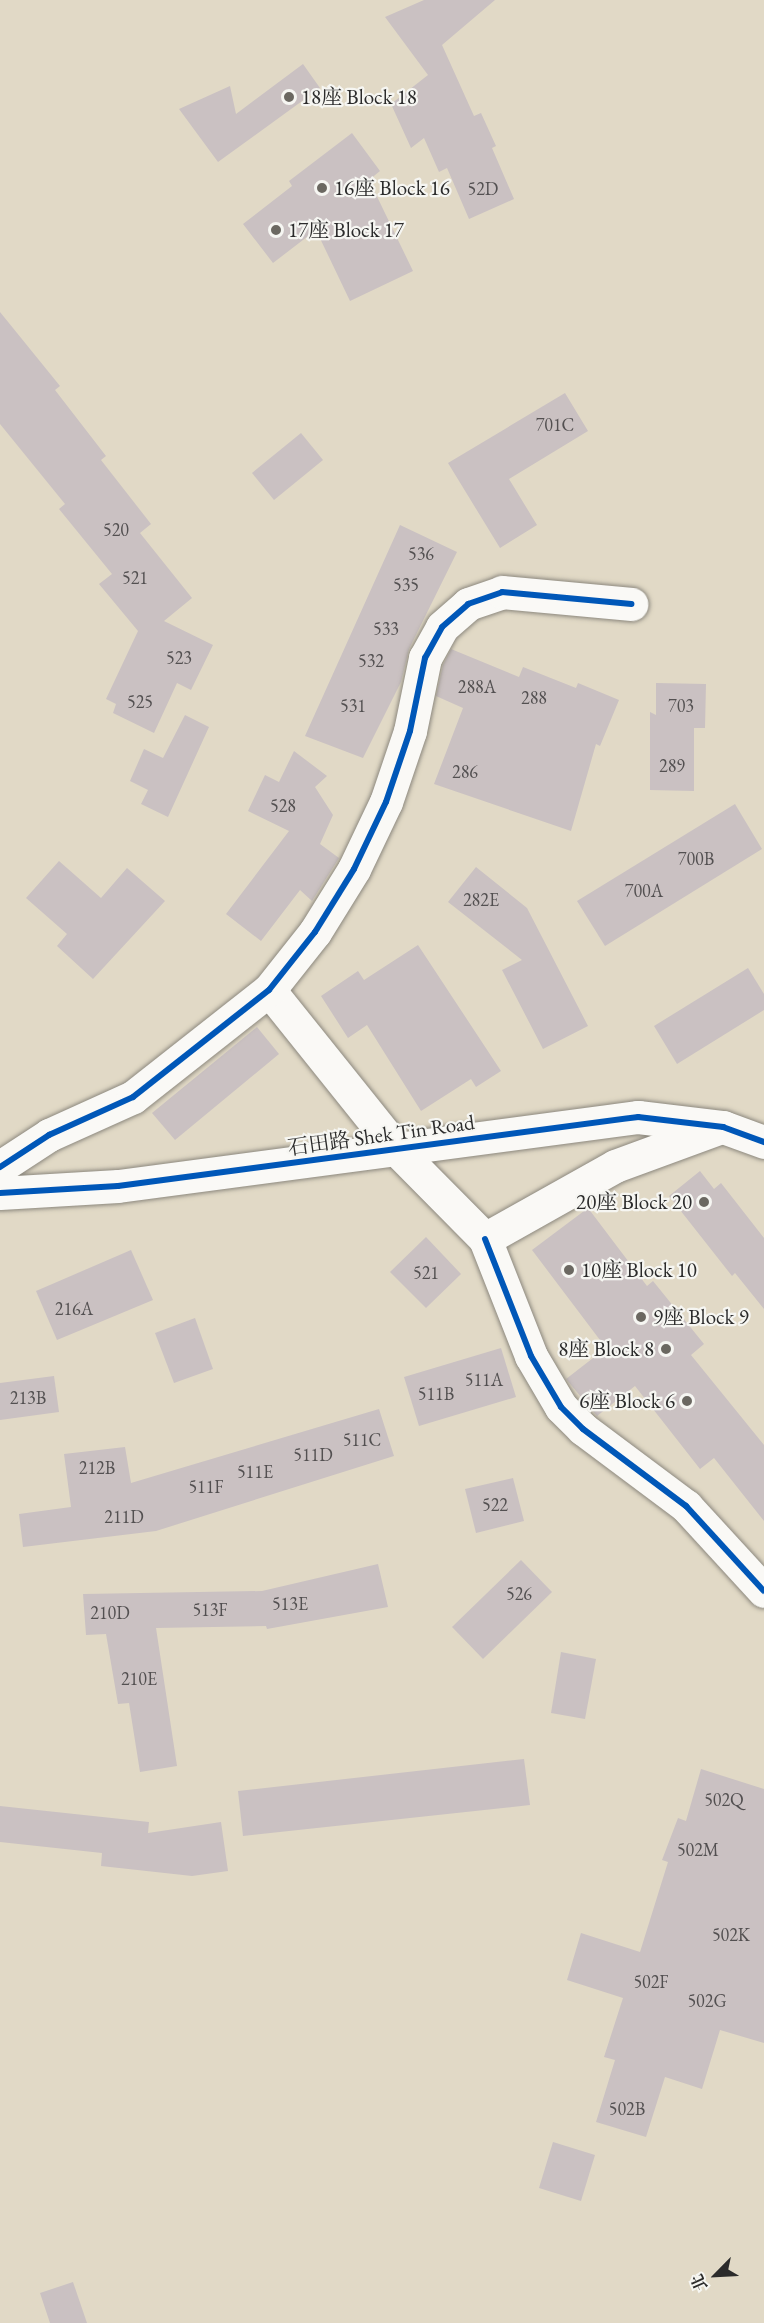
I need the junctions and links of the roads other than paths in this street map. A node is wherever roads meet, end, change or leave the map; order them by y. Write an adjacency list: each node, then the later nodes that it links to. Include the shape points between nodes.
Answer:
1 (631, 604): 2 (street, via 502,592 468,604 442,627 425,658 410,731 386,802 354,869 315,932)
2 (269, 990): 5 (street); 6 (street, via 133,1096 49,1134)
3 (723, 1127): 4 (street, 石田路 Shek Tin Road); 5 (street, 石田路 Shek Tin Road, via 638,1118); 8 (street, via 615,1166)
4 (764, 1142)
5 (398, 1151): 7 (street, 石田路 Shek Tin Road, via 118,1186); 8 (street)
6 (0, 1167)
7 (0, 1193)
8 (486, 1239): 9 (street, via 531,1356 561,1407 583,1429 686,1506)
9 (764, 1591)

